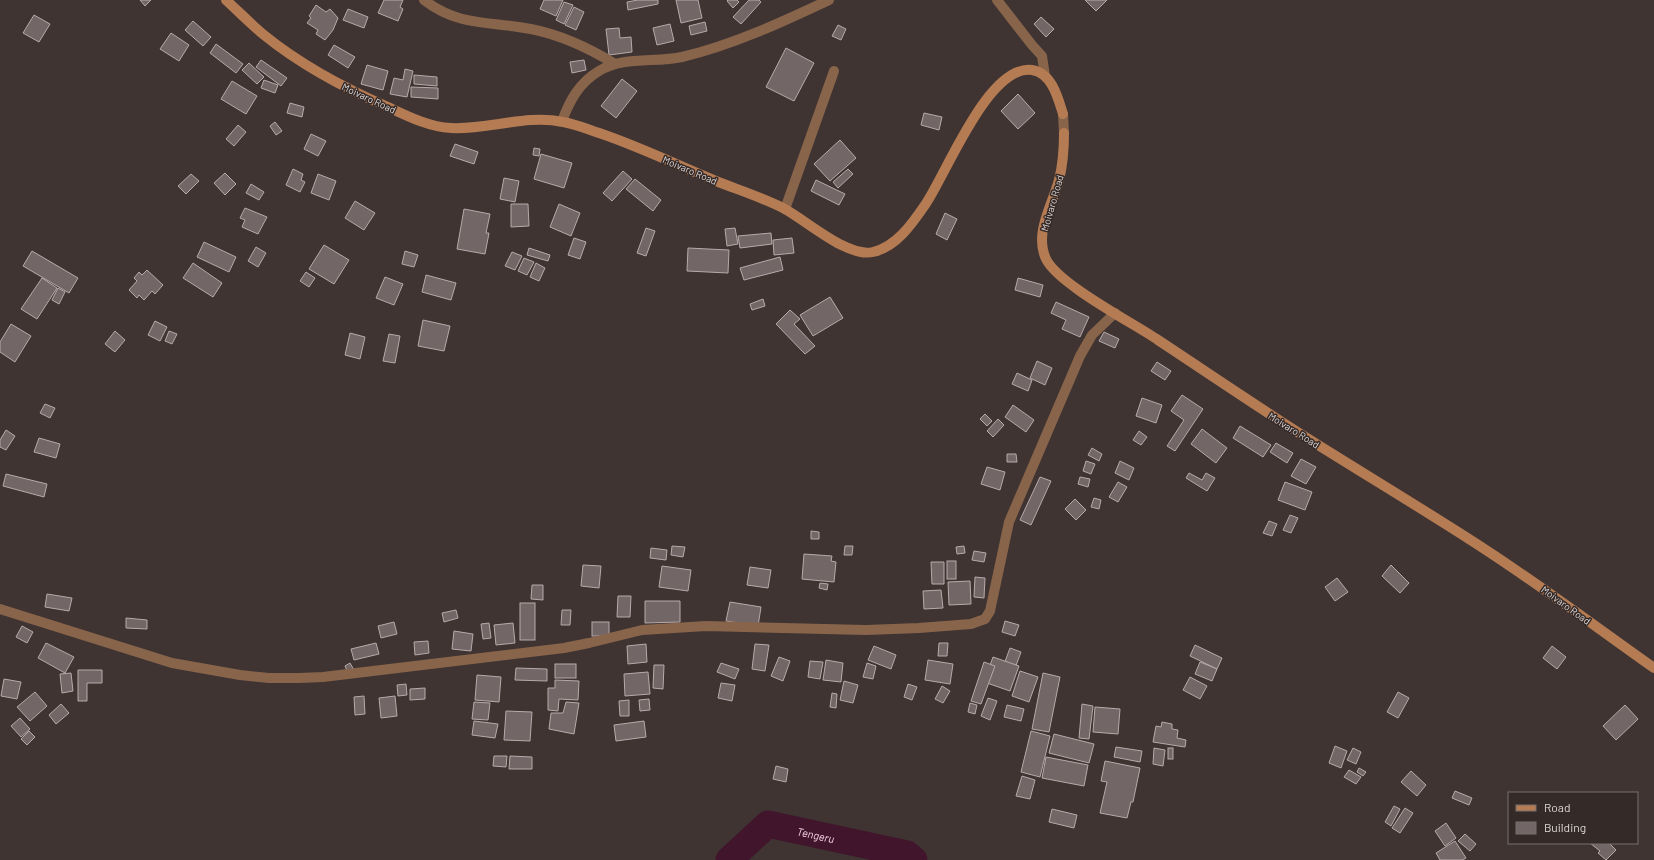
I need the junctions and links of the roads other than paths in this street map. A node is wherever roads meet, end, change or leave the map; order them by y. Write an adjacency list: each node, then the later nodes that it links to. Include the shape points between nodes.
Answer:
1 (226, 0): 8 (street, Moivaro Road, via 264,35 296,59 359,95 414,119 451,128 538,120)
2 (424, 0): 5 (street, via 442,12 462,20 516,26 550,34 590,49)
3 (829, 0): 5 (street, via 798,15 710,49 680,57)
4 (997, 0): 7 (street, via 1042,56)
5 (615, 64): 8 (street, via 584,82 576,91)
6 (834, 71): 9 (street)
7 (1045, 76): 9 (street, Moivaro Road, via 1037,71 1025,70 1014,73 988,97 971,122 927,202 908,228 885,248 871,253 859,253 844,247); 10 (street, Moivaro Road, via 1058,94 1064,133 1062,164 1044,224 1042,248 1052,268)
8 (562, 121): 9 (street, Moivaro Road, via 614,138)
9 (785, 209)
10 (1116, 313): 11 (street, via 1092,335 1080,356 1011,516 990,611 985,619 971,624 891,630 706,626 642,630 564,648 323,677 269,678 172,663); 12 (street, Moivaro Road, via 1298,433 1469,539)
11 (0, 610)
12 (1654, 668)

